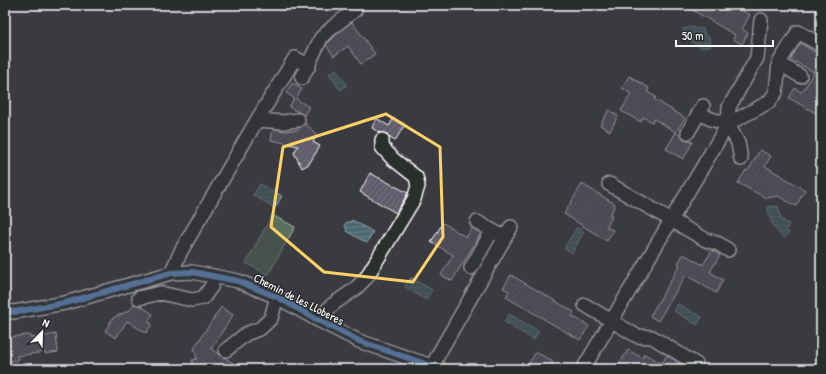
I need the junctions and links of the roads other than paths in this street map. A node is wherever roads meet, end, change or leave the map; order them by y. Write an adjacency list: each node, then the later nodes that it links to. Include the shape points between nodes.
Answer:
1 (355, 10): 5 (street, via 321,38)
2 (761, 20): 10 (street, via 757,58 729,107)
3 (819, 44): 4 (street, via 798,32)
4 (779, 62): 6 (street); 10 (street, via 776,92 769,102)
5 (309, 66): 7 (street); 8 (street, via 295,58)
6 (800, 76)
7 (302, 78)
8 (257, 120): 9 (street); 20 (street, via 181,251)
9 (298, 120)
10 (728, 124): 11 (street, via 711,119 701,109); 13 (street, via 738,143); 15 (street)
11 (688, 132)
12 (382, 140): 26 (street, via 382,147 393,159 416,177 418,186 414,199 366,278 332,305)
13 (741, 159)
14 (609, 184): 15 (street)
15 (671, 220): 18 (street); 27 (street)
16 (477, 222): 17 (street)
17 (492, 231): 19 (street); 29 (street, via 508,233)
18 (728, 250)
19 (471, 268)
20 (171, 273): 21 (street, Chemin de les Lloberes, via 192,272); 25 (street, Chemin de les Lloberes, via 66,303 14,312)
21 (214, 276): 22 (street, Chemin de les Lloberes, via 238,281); 23 (street, via 211,287 203,298 192,300 160,293)
22 (278, 297): 26 (street, Chemin de les Lloberes); 28 (street, via 271,318 261,328 246,334)
23 (139, 298)
24 (585, 305): 27 (street)
25 (5, 311)
26 (318, 320): 29 (street, Chemin de les Lloberes, via 359,341)
27 (612, 320): 30 (street); 31 (street, via 638,336 652,337 696,364)
28 (226, 350)
29 (435, 368)
30 (583, 369)
31 (696, 369)

